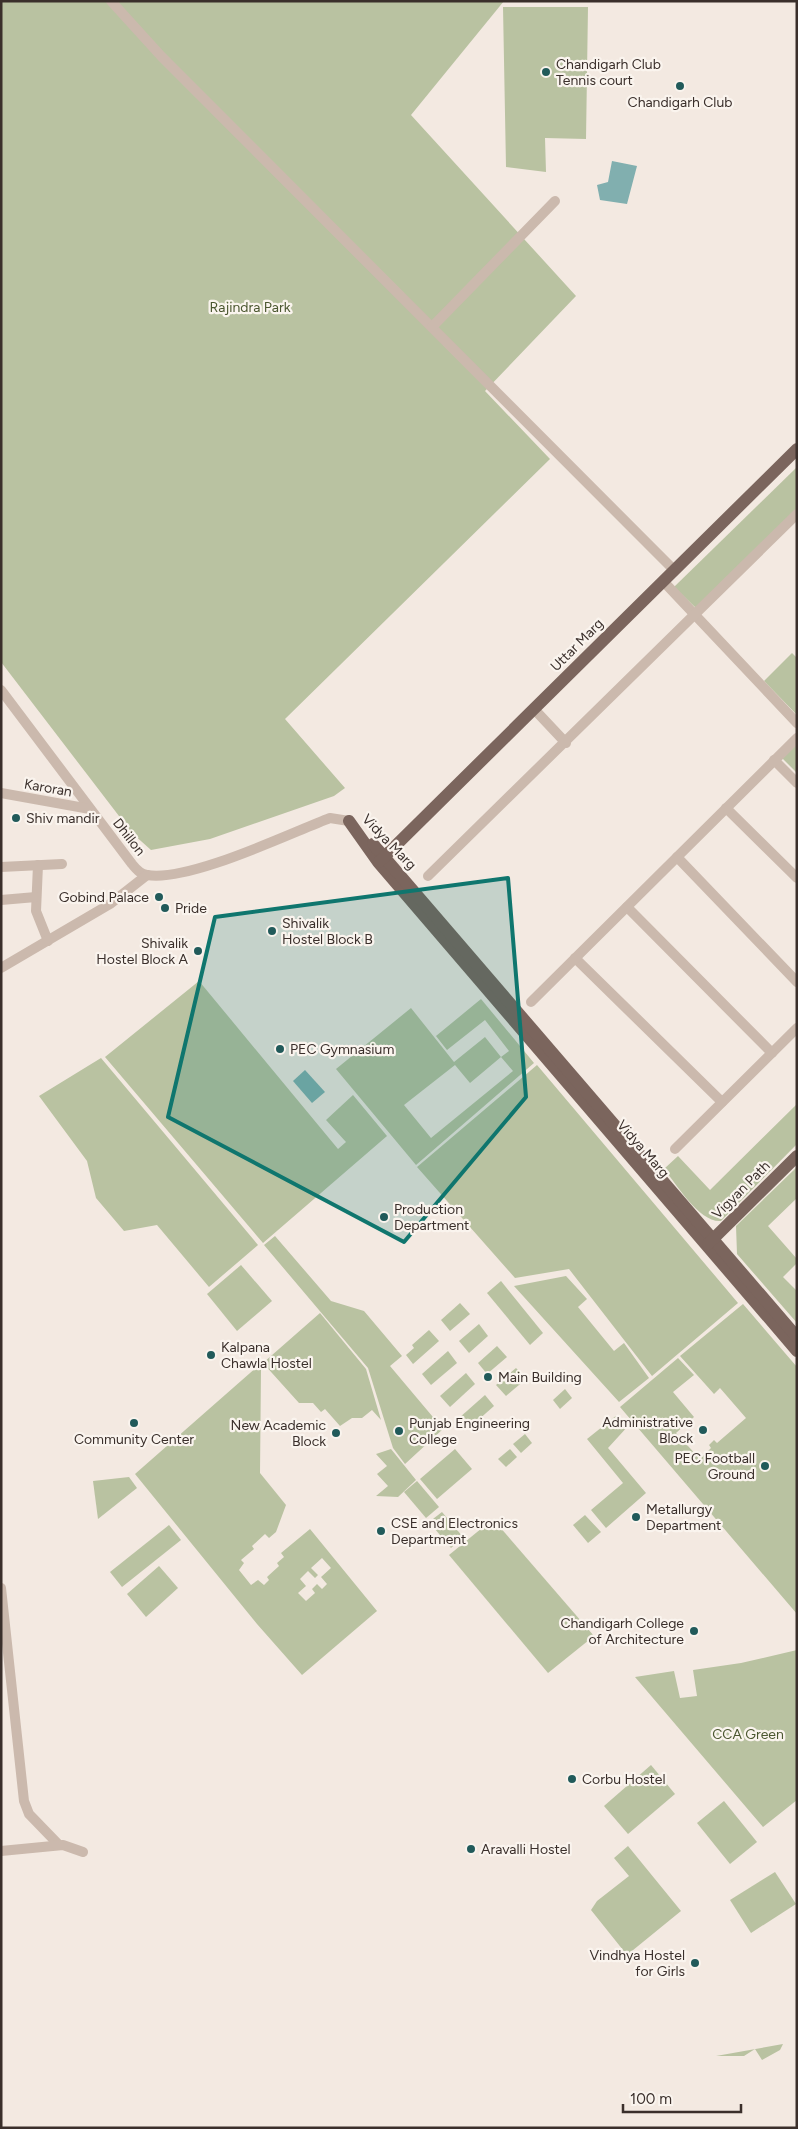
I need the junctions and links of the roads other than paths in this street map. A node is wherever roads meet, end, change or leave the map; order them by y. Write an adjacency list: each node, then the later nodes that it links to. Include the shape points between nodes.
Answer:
1 (111, 1): 3 (street, via 160,56)
2 (555, 201): 3 (street)
3 (432, 327): 6 (street)
4 (797, 449): 6 (main road, Uttar Marg)
5 (797, 514): 8 (street)
6 (674, 570): 7 (main road, Uttar Marg)
7 (662, 582): 8 (street); 10 (main road, Uttar Marg)
8 (695, 615): 11 (street); 13 (street)
9 (1, 690): 18 (street, Dhillon)
10 (534, 709): 13 (street); 21 (main road, Uttar Marg)
11 (797, 723)
12 (797, 738): 14 (street)
13 (566, 743): 26 (street)
14 (774, 760): 15 (street); 17 (street)
15 (797, 783)
16 (1, 793): 18 (street, Karoran)
17 (726, 808): 20 (street); 27 (street)
18 (90, 809): 25 (street, Dhillon, via 132,864)
19 (349, 821): 21 (main road, Vidya Marg); 25 (street, Dhillon, via 330,818 220,861 181,873)
20 (677, 857): 30 (street); 34 (street)
21 (382, 859): 41 (main road, Vidya Marg)
22 (62, 864): 23 (street)
23 (38, 865): 24 (street); 28 (street)
24 (1, 867)
25 (147, 875): 31 (street, via 110,904)
26 (428, 876)
27 (797, 878)
28 (36, 896): 29 (street); 31 (street, via 39,920)
29 (1, 900)
30 (627, 907): 32 (street); 37 (street)
31 (48, 941): 33 (street)
32 (575, 958): 35 (street); 38 (street)
33 (1, 968)
34 (797, 982)
35 (531, 1002)
36 (797, 1028): 37 (street)
37 (772, 1053): 38 (street)
38 (722, 1102): 39 (street)
39 (675, 1149)
40 (797, 1156): 41 (main road, Vigyan Path)
41 (710, 1243): 42 (main road, Vidya Marg); 43 (main road, Vidya Marg)
42 (797, 1337)
43 (797, 1351)
44 (1, 1588): 45 (street)
45 (6, 1668): 46 (street, via 26,1807)
46 (58, 1845): 47 (street); 48 (street)
47 (1, 1851)
48 (83, 1852)

